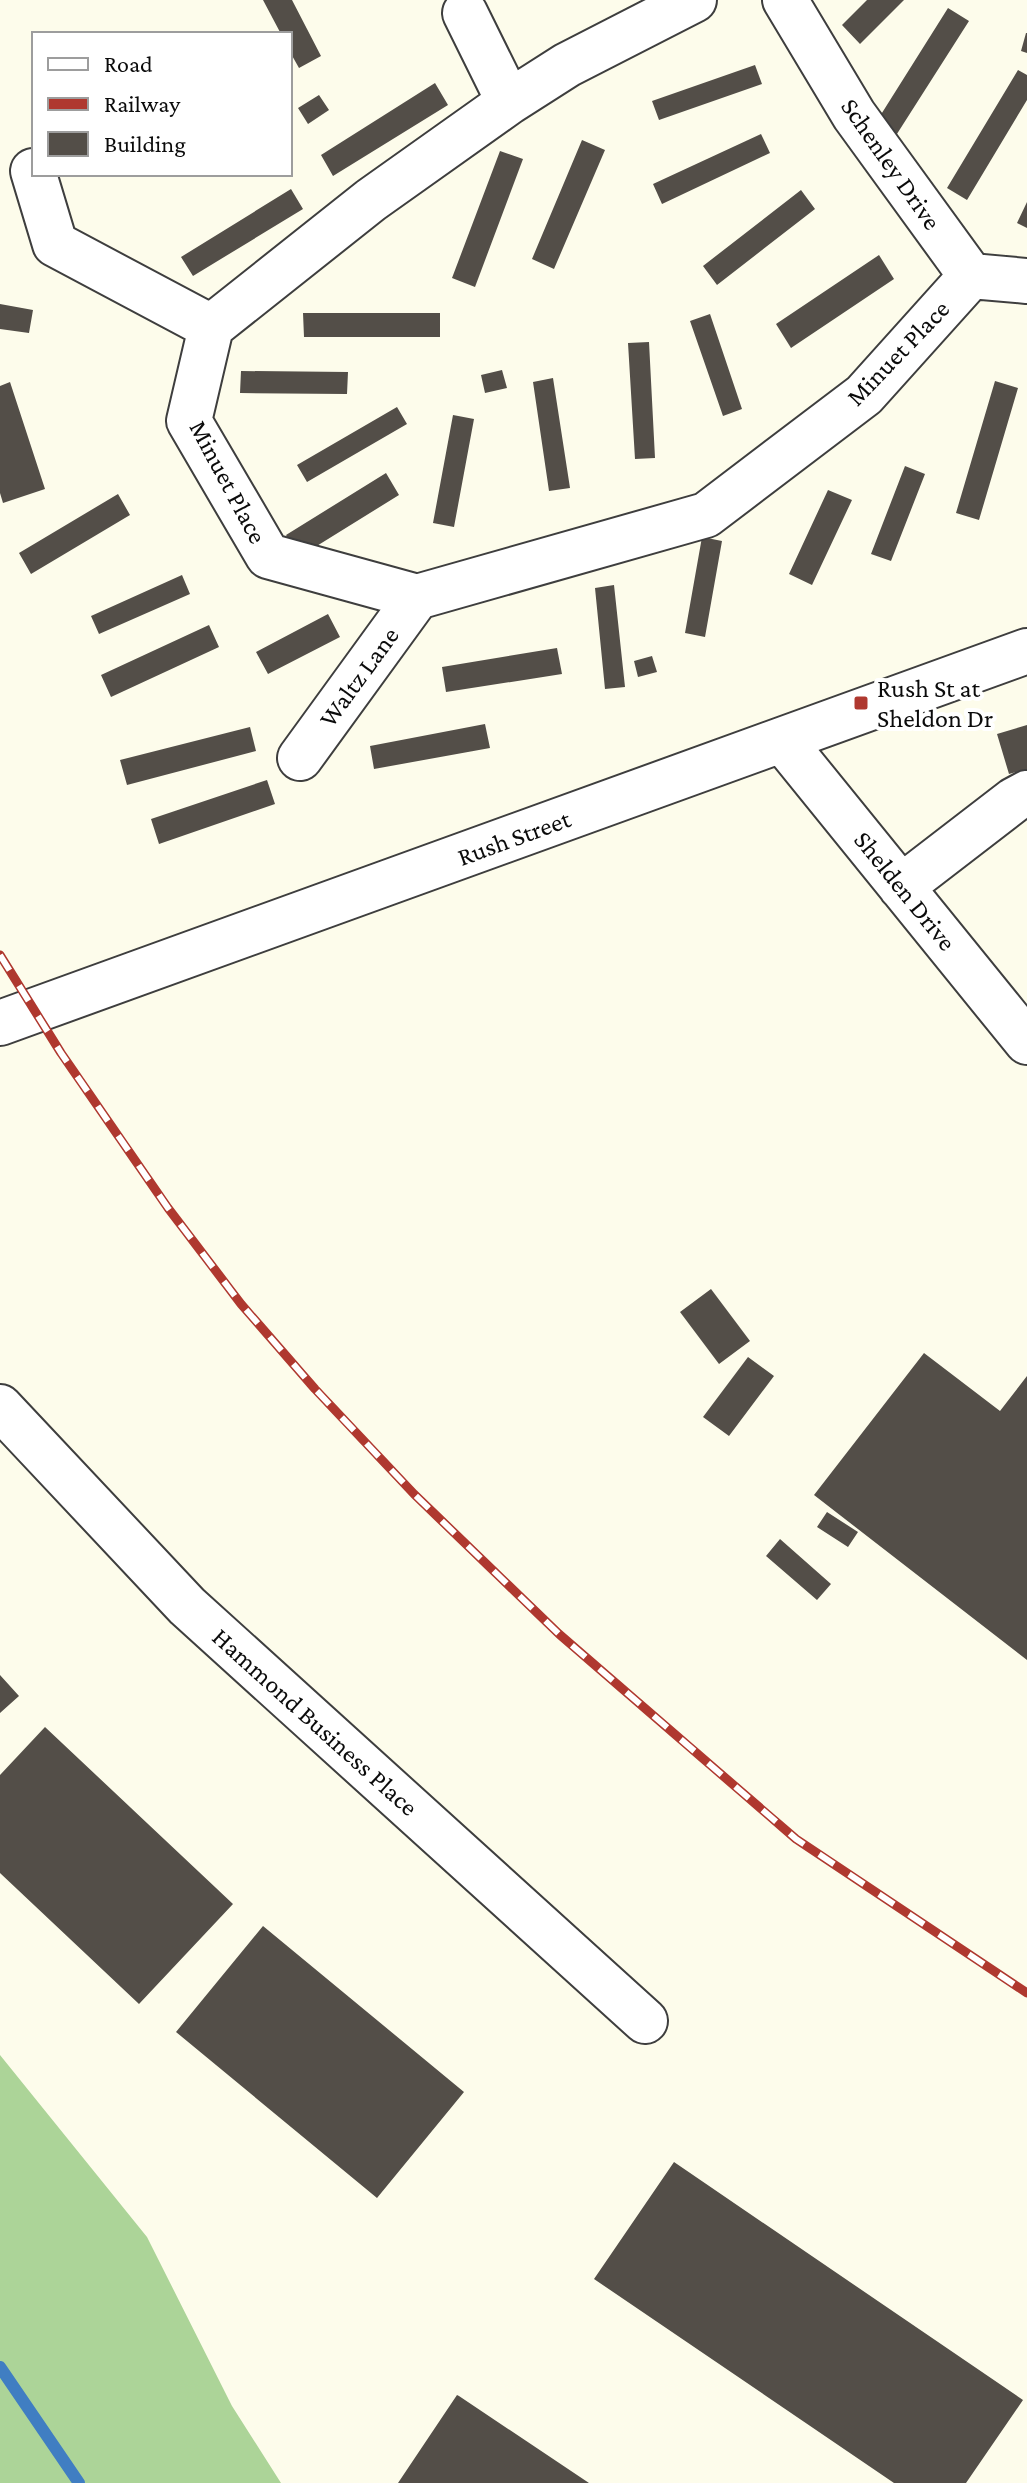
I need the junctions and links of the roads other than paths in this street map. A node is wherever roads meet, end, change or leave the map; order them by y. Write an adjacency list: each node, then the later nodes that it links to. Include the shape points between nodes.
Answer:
1 (694, 0): 4 (street, via 567,65)
2 (785, 0): 6 (street, Schenley Drive, via 854,115)
3 (465, 13): 4 (street)
4 (509, 102): 8 (street, via 371,200)
5 (35, 176): 8 (street, via 55,244)
6 (971, 276): 7 (street); 9 (street, Minuet Place, via 864,395 706,515)
7 (1027, 281)
8 (211, 327): 9 (street, Minuet Place, via 189,421 268,556)
9 (417, 597): 12 (street, Waltz Lane)
10 (1027, 651): 11 (street, Rush Street)
11 (783, 741): 14 (street, Shelden Drive); 15 (street, Rush Street)
12 (300, 758)
13 (1027, 793): 14 (street)
14 (901, 887): 16 (street, Shelden Drive)
15 (0, 1023)
16 (1027, 1042)
17 (0, 1407): 18 (street, Hammond Business Place, via 187,1606)
18 (645, 2021)

